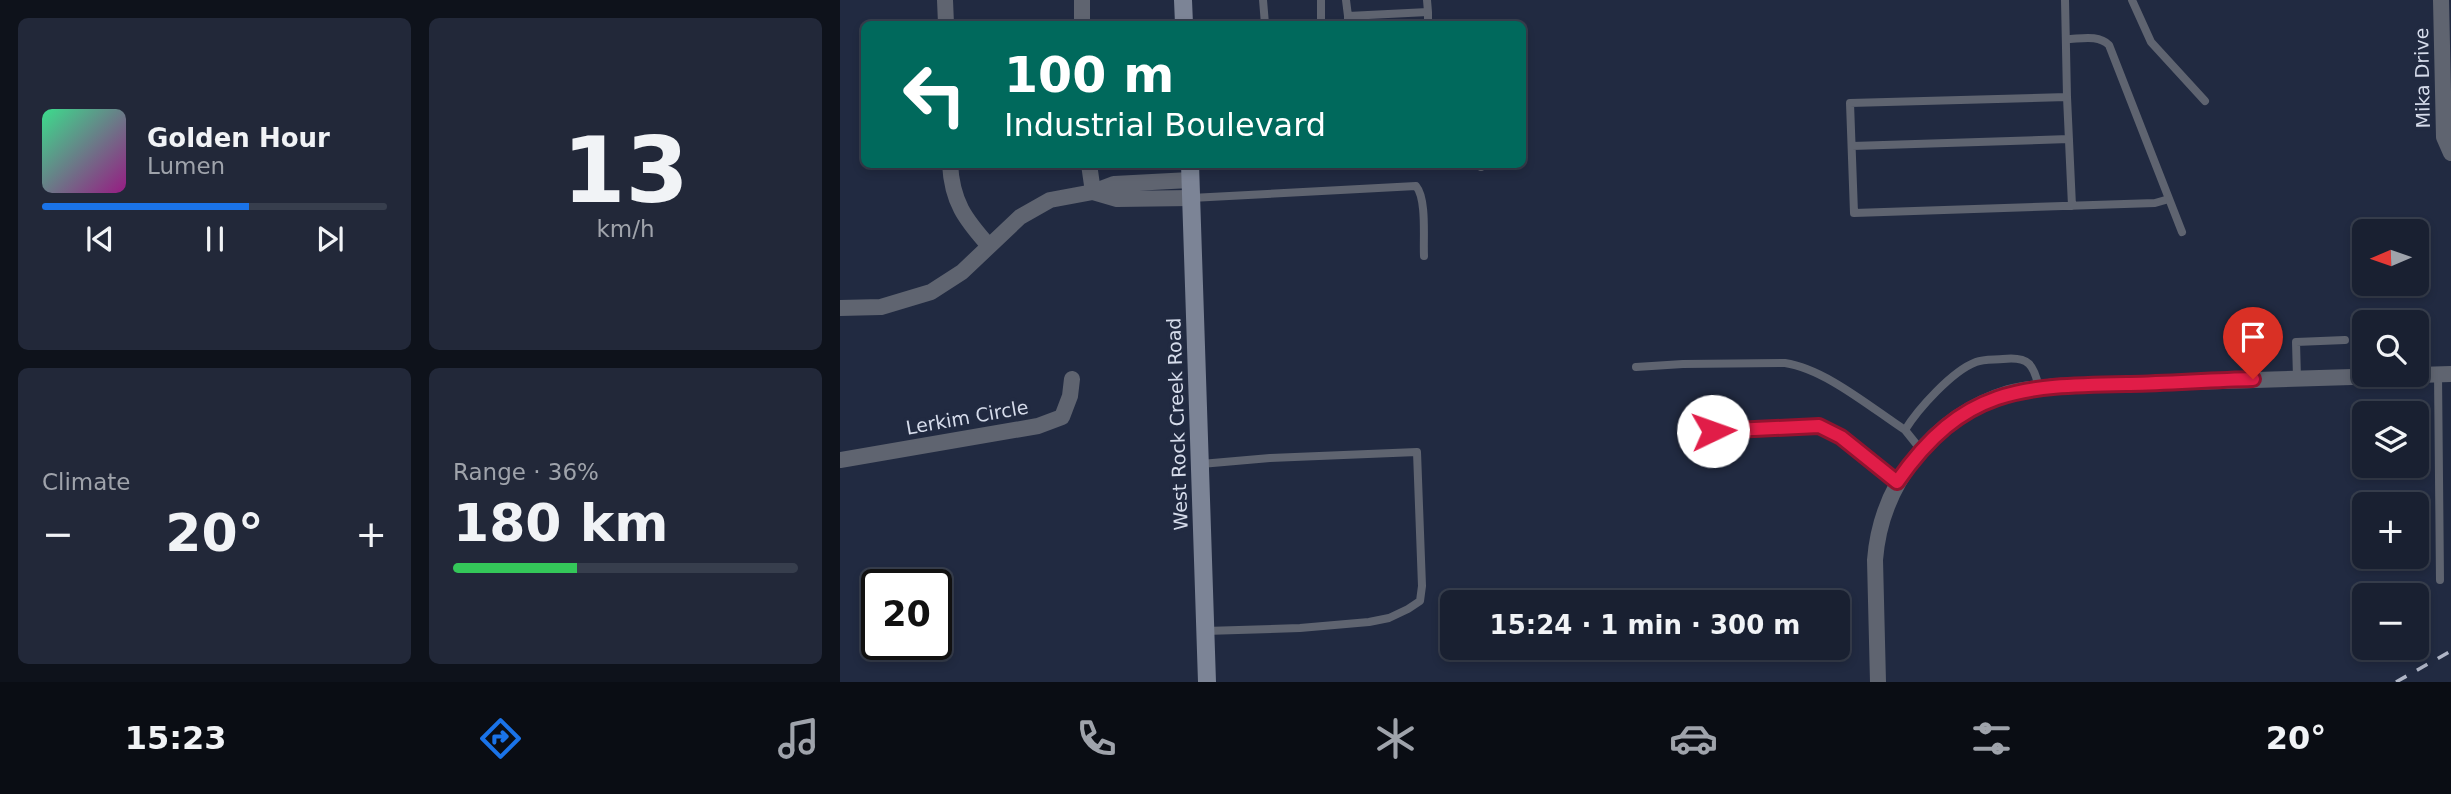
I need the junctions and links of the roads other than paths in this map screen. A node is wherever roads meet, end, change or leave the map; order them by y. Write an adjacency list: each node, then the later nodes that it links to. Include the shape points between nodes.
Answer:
1 (945, 0): 13 (street)
2 (1082, 0): 14 (street)
3 (1184, 0): 15 (main road)
4 (1263, 0): 16 (lane)
5 (1321, 0): 17 (lane)
6 (1346, 0): 12 (lane)
7 (1427, 0): 11 (lane)
8 (2065, 0): 19 (lane)
9 (2133, 0): 21 (lane, via 2151,42)
10 (2441, 0): 24 (street, Mika Drive, via 2444,137)
11 (1427, 12): 12 (lane); 18 (lane)
12 (1348, 20)
13 (946, 21)
14 (1083, 21)
15 (1184, 21)
16 (1265, 21)
17 (1321, 21)
18 (1428, 21)
19 (2066, 39): 20 (lane); 29 (lane, via 2098,38 2109,44)
20 (2067, 97): 22 (lane); 23 (lane, via 1850,103)
21 (2205, 101)
22 (2069, 139): 23 (lane); 30 (lane)
23 (1852, 146): 30 (lane, via 1854,213)
24 (2451, 153)
25 (950, 168): 32 (street, via 963,216)
26 (1090, 168): 28 (street)
27 (1190, 181): 28 (street, via 1114,184); 33 (lane, via 1416,186 1422,201); 45 (main road, West Rock Creek Road)
28 (1093, 192): 32 (street, via 1039,206)
29 (2169, 199): 30 (lane, via 2155,204); 31 (lane)
30 (2072, 206)
31 (2182, 232)
32 (989, 246): 34 (street, via 962,272 931,292 881,307)
33 (1424, 256)
34 (840, 308)
35 (2345, 340): 38 (lane, via 2296,342)
36 (1636, 367): 41 (lane, via 1802,365)
37 (2445, 374): 38 (street); 47 (lane)
38 (2297, 378): 40 (street)
39 (1072, 379): 44 (street, Lerkim Circle, via 1062,417 1038,426)
40 (2039, 388): 41 (lane, via 2028,361 1975,362 1945,383); 43 (street, via 1975,407 1945,426)
41 (1905, 430): 43 (lane)
42 (1713, 431): 46 (lane, via 1819,426 1841,437)
43 (1921, 450): 46 (street)
44 (840, 460)
45 (1200, 464): 48 (main road, West Rock Creek Road); 48 (lane, via 1417,452 1421,548 1420,601 1389,618 1300,628)
46 (1897, 482): 50 (street, via 1877,542)
47 (2441, 580)
48 (1205, 631): 49 (main road, West Rock Creek Road)
49 (1207, 682)
50 (1878, 682)

